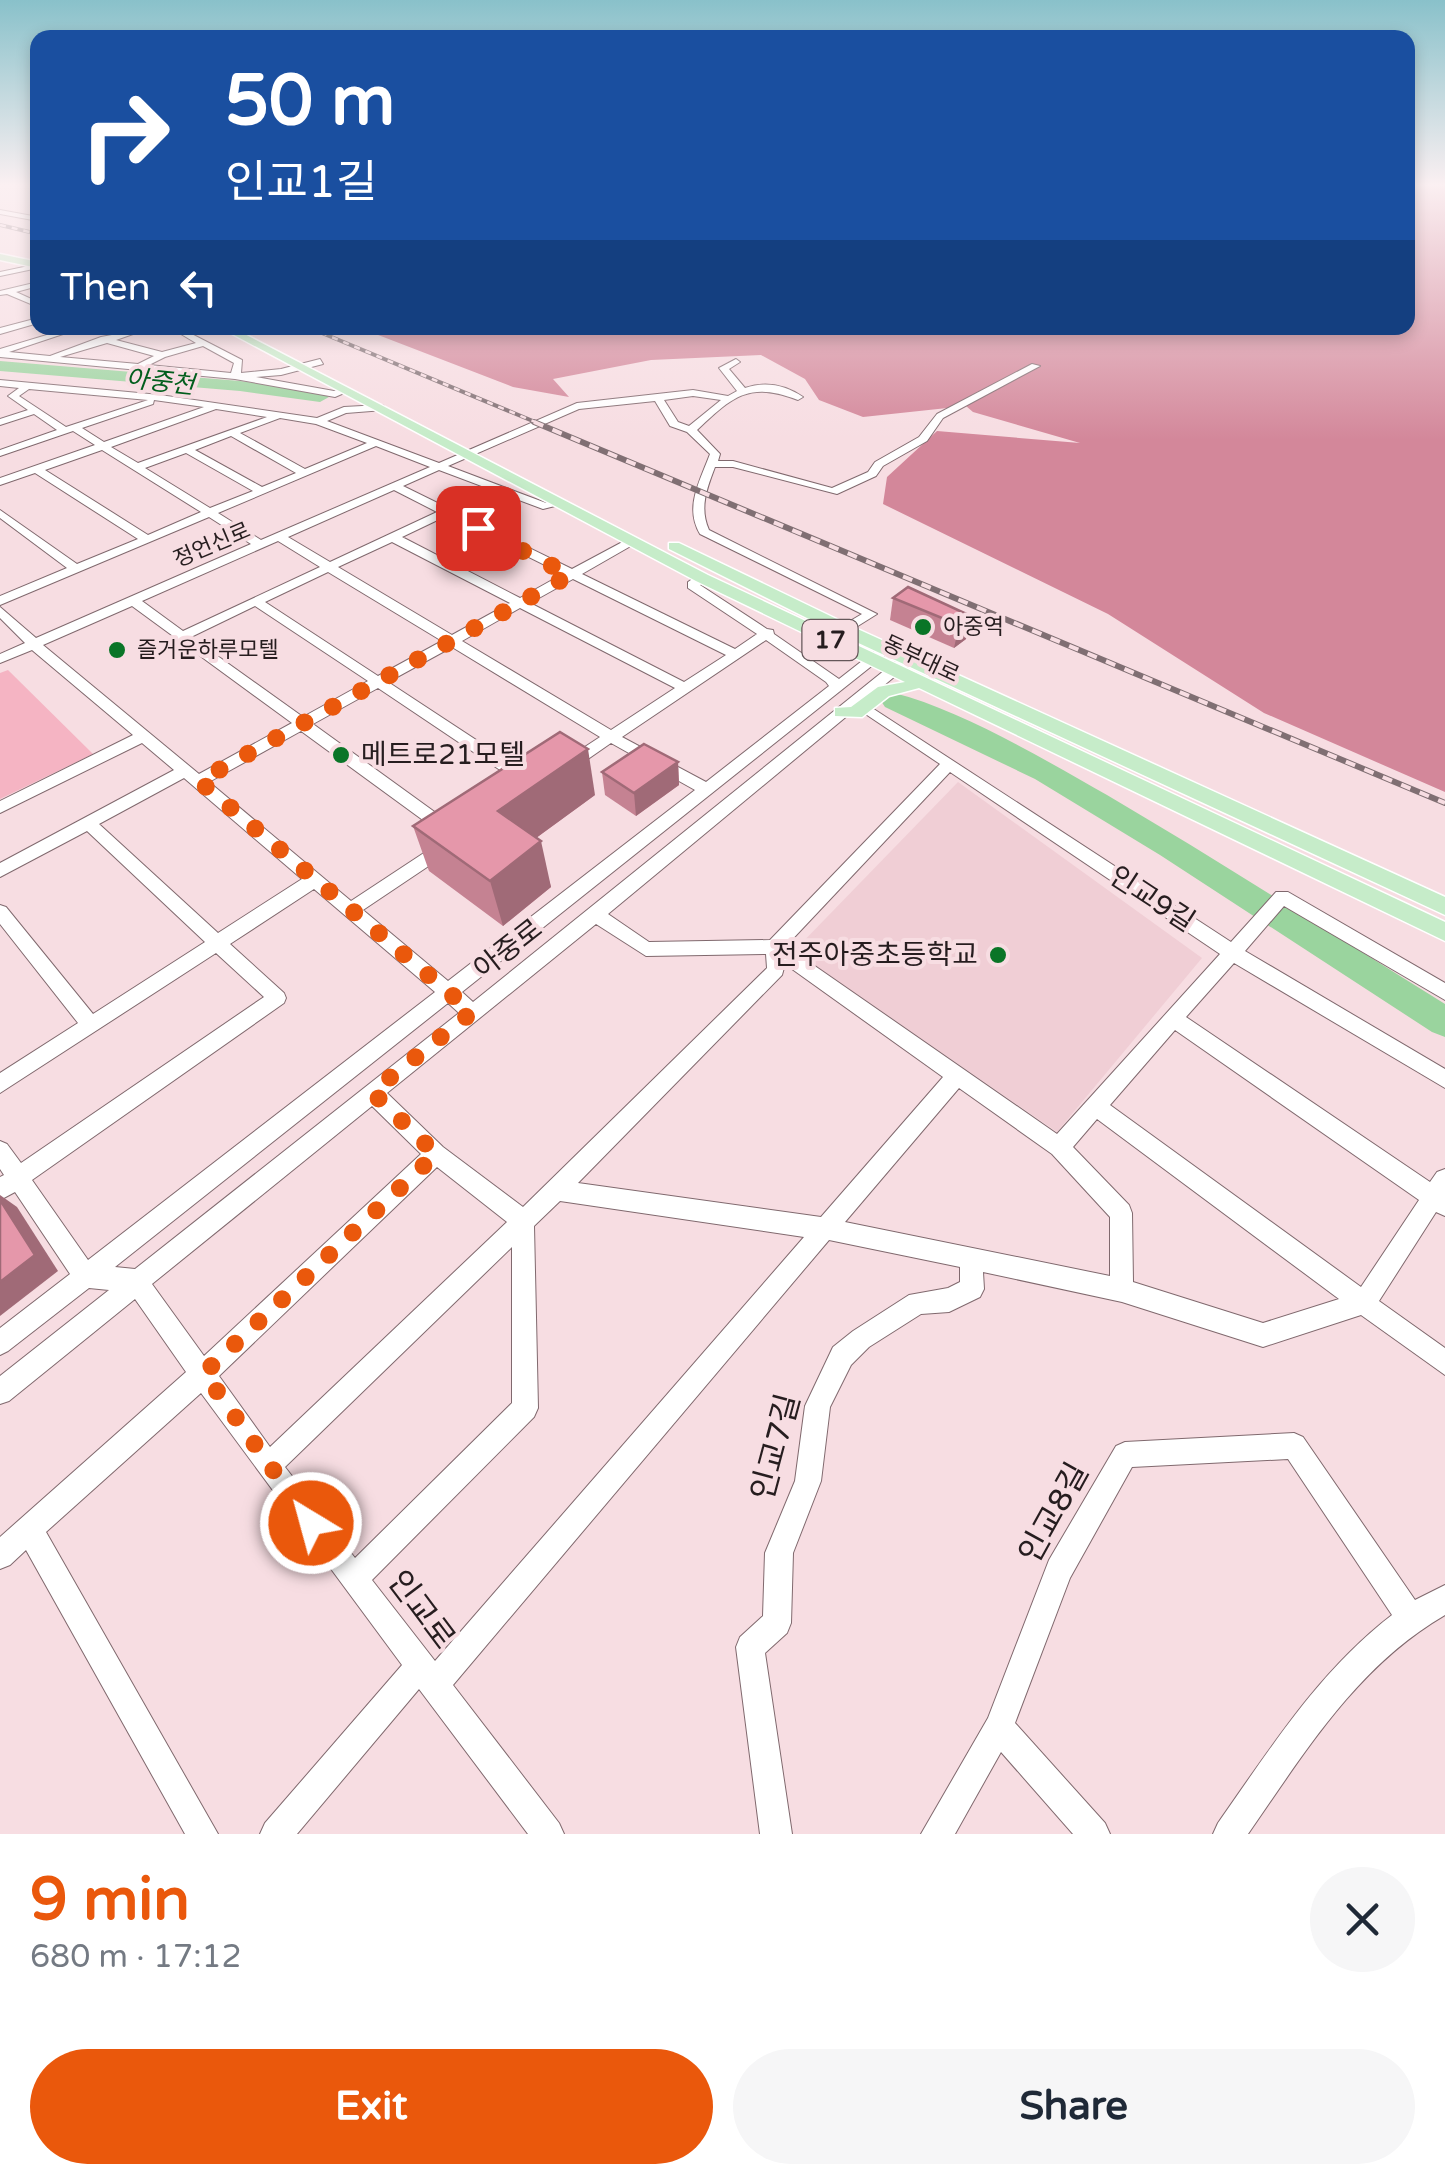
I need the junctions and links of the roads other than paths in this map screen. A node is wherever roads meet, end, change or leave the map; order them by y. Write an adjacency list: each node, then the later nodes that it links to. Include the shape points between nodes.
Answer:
1 (30, 286): 2 (street)
2 (4, 292): 3 (street)
3 (30, 302)
4 (0, 320): 6 (street)
5 (30, 322): 6 (street)
6 (13, 327): 7 (street)
7 (0, 330)
8 (55, 335): 15 (street)
9 (119, 335): 13 (street)
10 (189, 335): 14 (street)
11 (240, 335): 23 (main road, 동부대로 / 17)
12 (267, 335): 19 (main road, 동부대로 / 17)
13 (104, 339): 16 (street); 17 (street)
14 (204, 343): 16 (street); 18 (street)
15 (0, 353): 17 (street)
16 (162, 354): 21 (street)
17 (50, 358): 21 (street)
18 (239, 362): 24 (street); 25 (street)
19 (320, 362): 23 (street); 47 (main road, 동부대로 / 17)
20 (736, 362): 28 (street, via 724,368)
21 (141, 366): 25 (street)
22 (1035, 366): 49 (street, via 940,416 922,439 833,492)
23 (302, 367): 24 (street); 29 (main road, 동부대로 / 17)
24 (269, 374): 25 (street)
25 (235, 376): 29 (street)
26 (0, 383): 27 (street)
27 (27, 386): 32 (street); 37 (street, via 13,396)
28 (742, 391): 30 (street); 31 (street, via 774,385)
29 (344, 394): 35 (main road, 동부대로 / 17); 36 (street)
30 (724, 397): 33 (street, 정언신로); 42 (street)
31 (798, 397)
32 (160, 398): 34 (street); 41 (street)
33 (658, 398): 42 (street, via 674,424); 47 (street, 정언신로, via 577,406)
34 (218, 406): 38 (street); 45 (street)
35 (381, 408): 36 (street); 47 (main road, 동부대로 / 17)
36 (344, 410): 39 (street)
37 (35, 411): 40 (street); 41 (street)
38 (280, 415): 39 (street); 43 (street)
39 (318, 421): 44 (street)
40 (0, 422)
41 (70, 430): 45 (street); 48 (street)
42 (691, 430): 49 (street, via 715,454)
43 (232, 433): 46 (street); 53 (street)
44 (378, 442): 51 (street); 53 (street)
45 (104, 446): 50 (street); 52 (street)
46 (186, 449): 50 (street); 56 (street)
47 (476, 452): 51 (street, 정언신로); 57 (main road, 동부대로 / 17); 75 (main road, 동부대로 / 17)
48 (0, 453)
49 (712, 464): 75 (street, via 696,511 704,532 871,614)
50 (137, 466): 58 (street)
51 (439, 468): 55 (street, 정언신로); 57 (street, via 547,507)
52 (36, 469): 54 (street); 63 (street)
53 (305, 473): 56 (street)
54 (0, 482)
55 (396, 487): 59 (street); 62 (street, 정언신로)
56 (261, 491): 58 (street)
57 (556, 503): 64 (main road, 동부대로 / 17)
58 (210, 512): 63 (street); 65 (street)
59 (446, 512): 61 (street); 68 (street)
60 (0, 513): 67 (street)
61 (392, 537): 66 (street); 73 (street)
62 (281, 538): 65 (street, 정언신로); 66 (street)
63 (147, 539): 67 (street)
64 (632, 541): 68 (street); 69 (main road, 동부대로 / 17)
65 (262, 546): 71 (street, 정언신로)
66 (326, 568): 72 (street); 78 (street)
67 (76, 569): 70 (street)
68 (570, 575): 73 (street); 80 (street)
69 (702, 578): 76 (street, via 692,585); 81 (main road, 동부대로 / 17)
70 (0, 600)
71 (133, 600): 77 (street); 79 (street, 정언신로)
72 (256, 601): 77 (street); 85 (street)
73 (520, 603): 78 (street); 86 (street)
74 (0, 611): 79 (street)
75 (845, 630): 81 (main road, 동부대로 / 17)
76 (768, 633): 80 (street); 87 (street)
77 (182, 636): 90 (street)
78 (450, 642): 85 (street); 92 (street)
79 (36, 646): 82 (street, 정언신로); 91 (street)
80 (735, 654): 86 (street)
81 (879, 655): 83 (main road, 동부대로 / 17); 87 (street, 아중로)
82 (0, 658)
83 (900, 665): 84 (main road, 동부대로 / 17); 89 (street, 아중로); 102 (main road, 동부대로 / 17)
84 (916, 681): 88 (main road, via 884,691); 106 (main road, 동부대로 / 17)
85 (378, 682): 90 (street); 97 (street, via 536,787)
86 (685, 688): 92 (street)
87 (837, 688): 96 (street, 아중로)
88 (866, 708): 89 (main road); 93 (street, 인교9길)
89 (842, 712): 105 (street, 아중로)
90 (302, 724): 94 (street); 103 (street, via 458,838)
91 (145, 735): 94 (street); 98 (street)
92 (610, 737): 95 (street); 96 (street)
93 (948, 764): 108 (street); 109 (street, 인교9길)
94 (192, 776): 99 (street); 101 (street)
95 (551, 777)
96 (708, 790): 110 (street, 아중로)
97 (520, 797)
98 (0, 808)
99 (88, 823): 100 (street); 107 (street)
100 (0, 871)
101 (314, 880): 103 (street); 107 (street)
102 (1445, 906)
103 (349, 911): 110 (street)
104 (0, 912): 114 (street)
105 (596, 915): 108 (street, via 646,949); 112 (street, 아중로)
106 (1445, 932)
107 (216, 944): 114 (street); 123 (street, via 277,998)
108 (774, 947): 115 (street); 124 (street, via 776,970)
109 (1238, 947): 111 (street, via 1282,897); 113 (street); 116 (street, 인교9길)
110 (446, 991): 112 (street); 129 (street, 아중로)
111 (1445, 992)
112 (472, 1012): 118 (street, 아중로)
113 (1175, 1020): 119 (street); 125 (street)
114 (91, 1025): 117 (street)
115 (957, 1075): 120 (street); 127 (street)
116 (1445, 1079)
117 (0, 1084)
118 (372, 1092): 122 (street); 130 (street, 아중로)
119 (1097, 1107): 120 (street); 132 (street)
120 (1059, 1147): 131 (street, via 1122,1212)
121 (0, 1151): 123 (street)
122 (436, 1154): 126 (street); 135 (street)
123 (9, 1184): 129 (street)
124 (556, 1190): 126 (street); 127 (street)
125 (1441, 1194): 132 (street)
126 (524, 1222): 137 (street); 140 (street, via 525,1408)
127 (826, 1229): 128 (street); 143 (street)
128 (971, 1258): 131 (street); 148 (street, 인교7길, via 972,1289 918,1303 862,1338 842,1356 818,1406 808,1481 779,1553 776,1623 750,1647)
129 (85, 1276): 130 (street); 133 (street, 아중로)
130 (136, 1281): 135 (street, 인교로); 136 (street, 아중로)
131 (1122, 1290): 132 (street, via 1263,1335)
132 (1366, 1302): 134 (street)
133 (0, 1343)
134 (1445, 1363)
135 (204, 1373): 137 (street, 인교로); 138 (street)
136 (0, 1392)
137 (268, 1466): 140 (street, 인교로)
138 (29, 1530): 139 (street); 145 (street)
139 (0, 1555)
140 (354, 1579): 143 (street, 인교로)
141 (1445, 1599): 142 (street)
142 (1409, 1616): 144 (street, 인교8길, via 1294,1446 1125,1455 1059,1570); 151 (street, via 1342,1677)
143 (427, 1675): 146 (street); 147 (street, 인교로)
144 (999, 1727): 149 (street, 인교8길); 150 (street)
145 (202, 1834)
146 (276, 1834)
147 (548, 1834)
148 (776, 1834)
149 (937, 1834)
150 (1094, 1834)
151 (1229, 1834)

